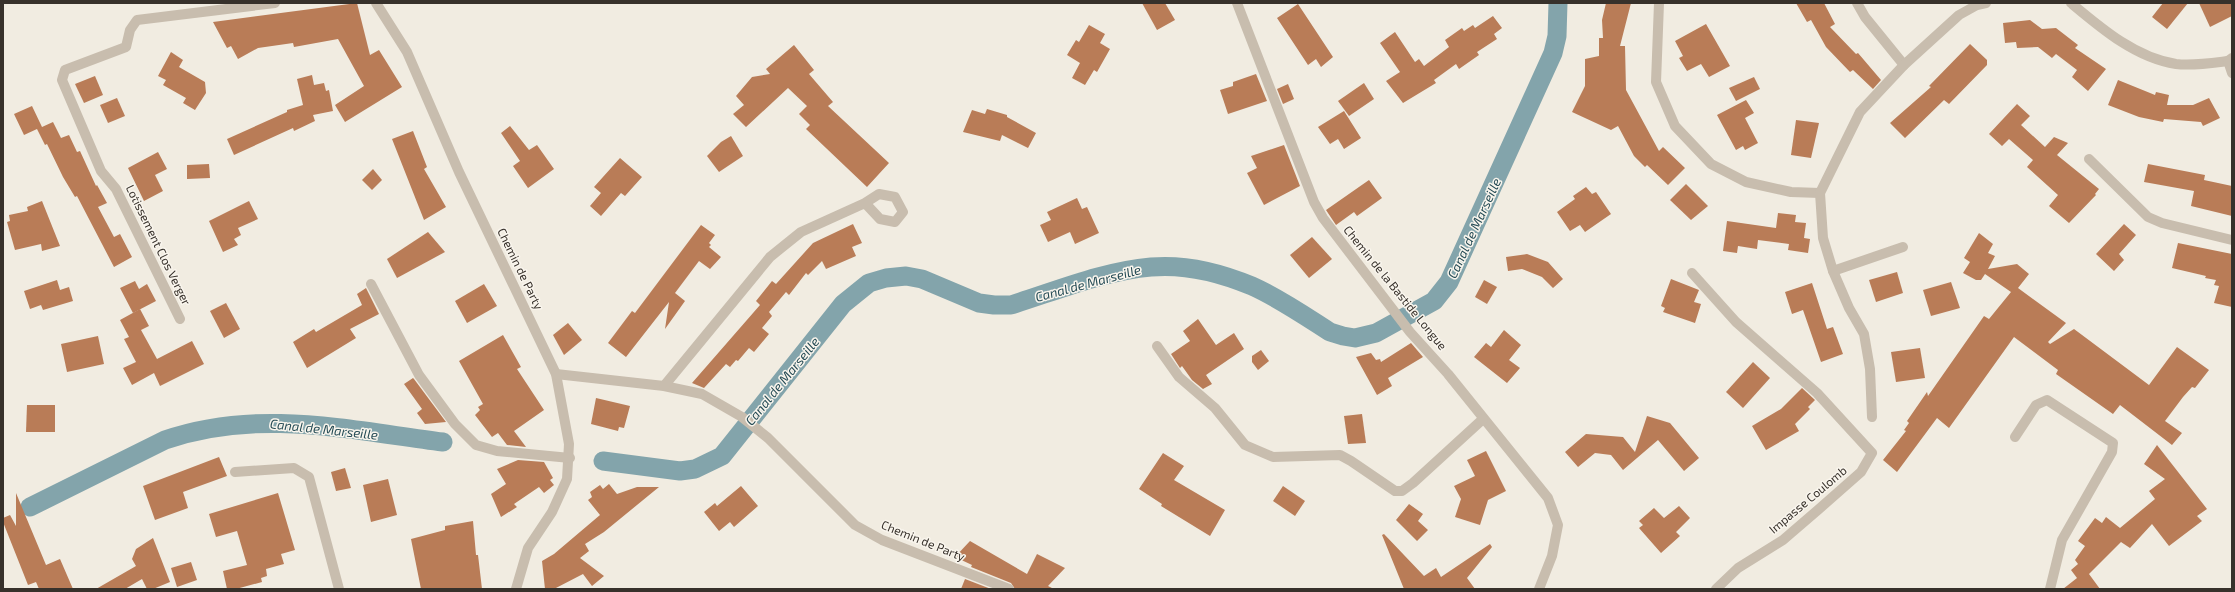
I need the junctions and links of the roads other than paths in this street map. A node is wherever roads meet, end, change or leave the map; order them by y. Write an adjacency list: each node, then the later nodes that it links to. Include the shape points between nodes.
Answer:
1 (276, 3): 19 (street, Lotissement Clos Verger, via 137,20 130,30 126,47 65,70 62,80 102,171 116,189)
2 (376, 3): 21 (street, Chemin de Party, via 407,52 459,172)
3 (1237, 3): 24 (street, Chemin de la Bastide Longue, via 1314,202 1323,218 1410,332)
4 (1659, 3): 12 (street, via 1656,82 1675,126 1711,164 1746,182 1791,192)
5 (1858, 3): 9 (street, via 1865,17)
6 (1986, 3): 9 (street, via 1959,15)
7 (2071, 3): 8 (street, via 2134,51 2176,64 2204,64)
8 (2230, 60): 10 (street)
9 (1904, 65): 12 (street, via 1860,112)
10 (2232, 72)
11 (2089, 159): 14 (street, via 2148,217 2162,223)
12 (1820, 193): 16 (street, via 1823,238)
13 (865, 204): 22 (street, via 801,232 770,257)
14 (2232, 240)
15 (1903, 247): 16 (street)
16 (1833, 271): 23 (street, via 1864,334 1870,369)
17 (1692, 273): 32 (street, Impasse Coulomb, via 1736,322 1817,393 1872,453 1861,472 1819,509 1783,540 1738,568)
18 (371, 284): 26 (street, via 419,375 454,424 476,445 497,451)
19 (180, 319)
20 (1157, 346): 24 (street, via 1180,377 1215,408 1245,445 1273,457 1340,455 1395,491 1402,491 1413,483)
21 (556, 374): 22 (street); 26 (street, Chemin de Party)
22 (664, 386): 30 (street, Chemin de Party, via 702,394 742,417 768,438 855,525 882,540)
23 (1872, 417)
24 (1483, 418): 31 (street, Chemin de la Bastide Longue, via 1548,498 1558,525 1552,556)
25 (2015, 437): 33 (street, via 2036,405 2047,400 2113,443 2112,452 2062,540)
26 (570, 458): 29 (street, Chemin de Party, via 567,479 552,512 528,548)
27 (235, 472): 28 (street, via 294,468 309,477)
28 (339, 589)
29 (516, 589)
30 (1009, 589)
31 (1539, 589)
32 (1716, 589)
33 (2050, 589)

